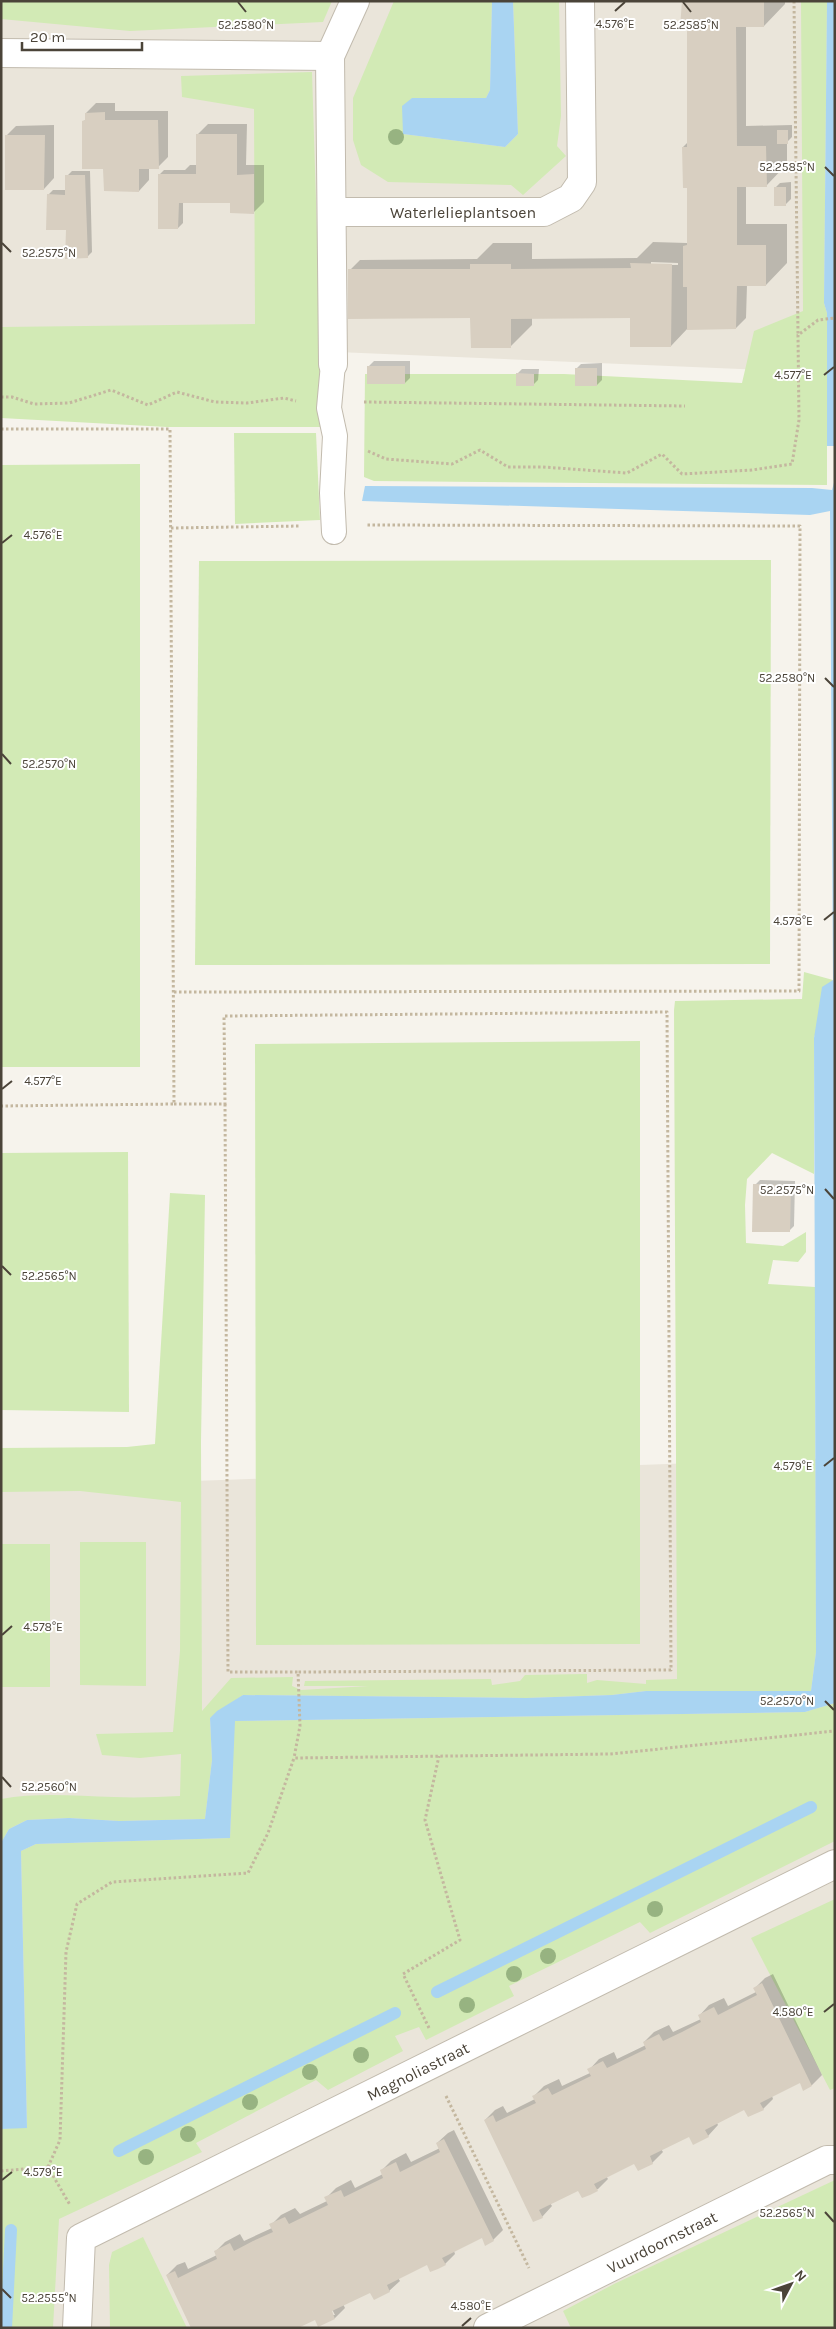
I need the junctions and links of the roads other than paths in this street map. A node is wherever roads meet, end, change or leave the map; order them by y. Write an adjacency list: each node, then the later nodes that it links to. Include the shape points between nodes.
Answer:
1 (355, 1): 4 (street)
2 (580, 1): 5 (street, Waterlelieplantsoen, via 582,182 571,198 544,212)
3 (1, 53): 4 (street)
4 (330, 56): 5 (street)
5 (332, 212): 6 (street)
6 (333, 364): 7 (lane, via 329,408 335,436)
7 (334, 528)
8 (835, 1864): 10 (street, Magnoliastraat, via 81,2238)
9 (835, 2160): 11 (street, Vuurdoornstraat, via 827,2160)
10 (77, 2328)
11 (488, 2328)

